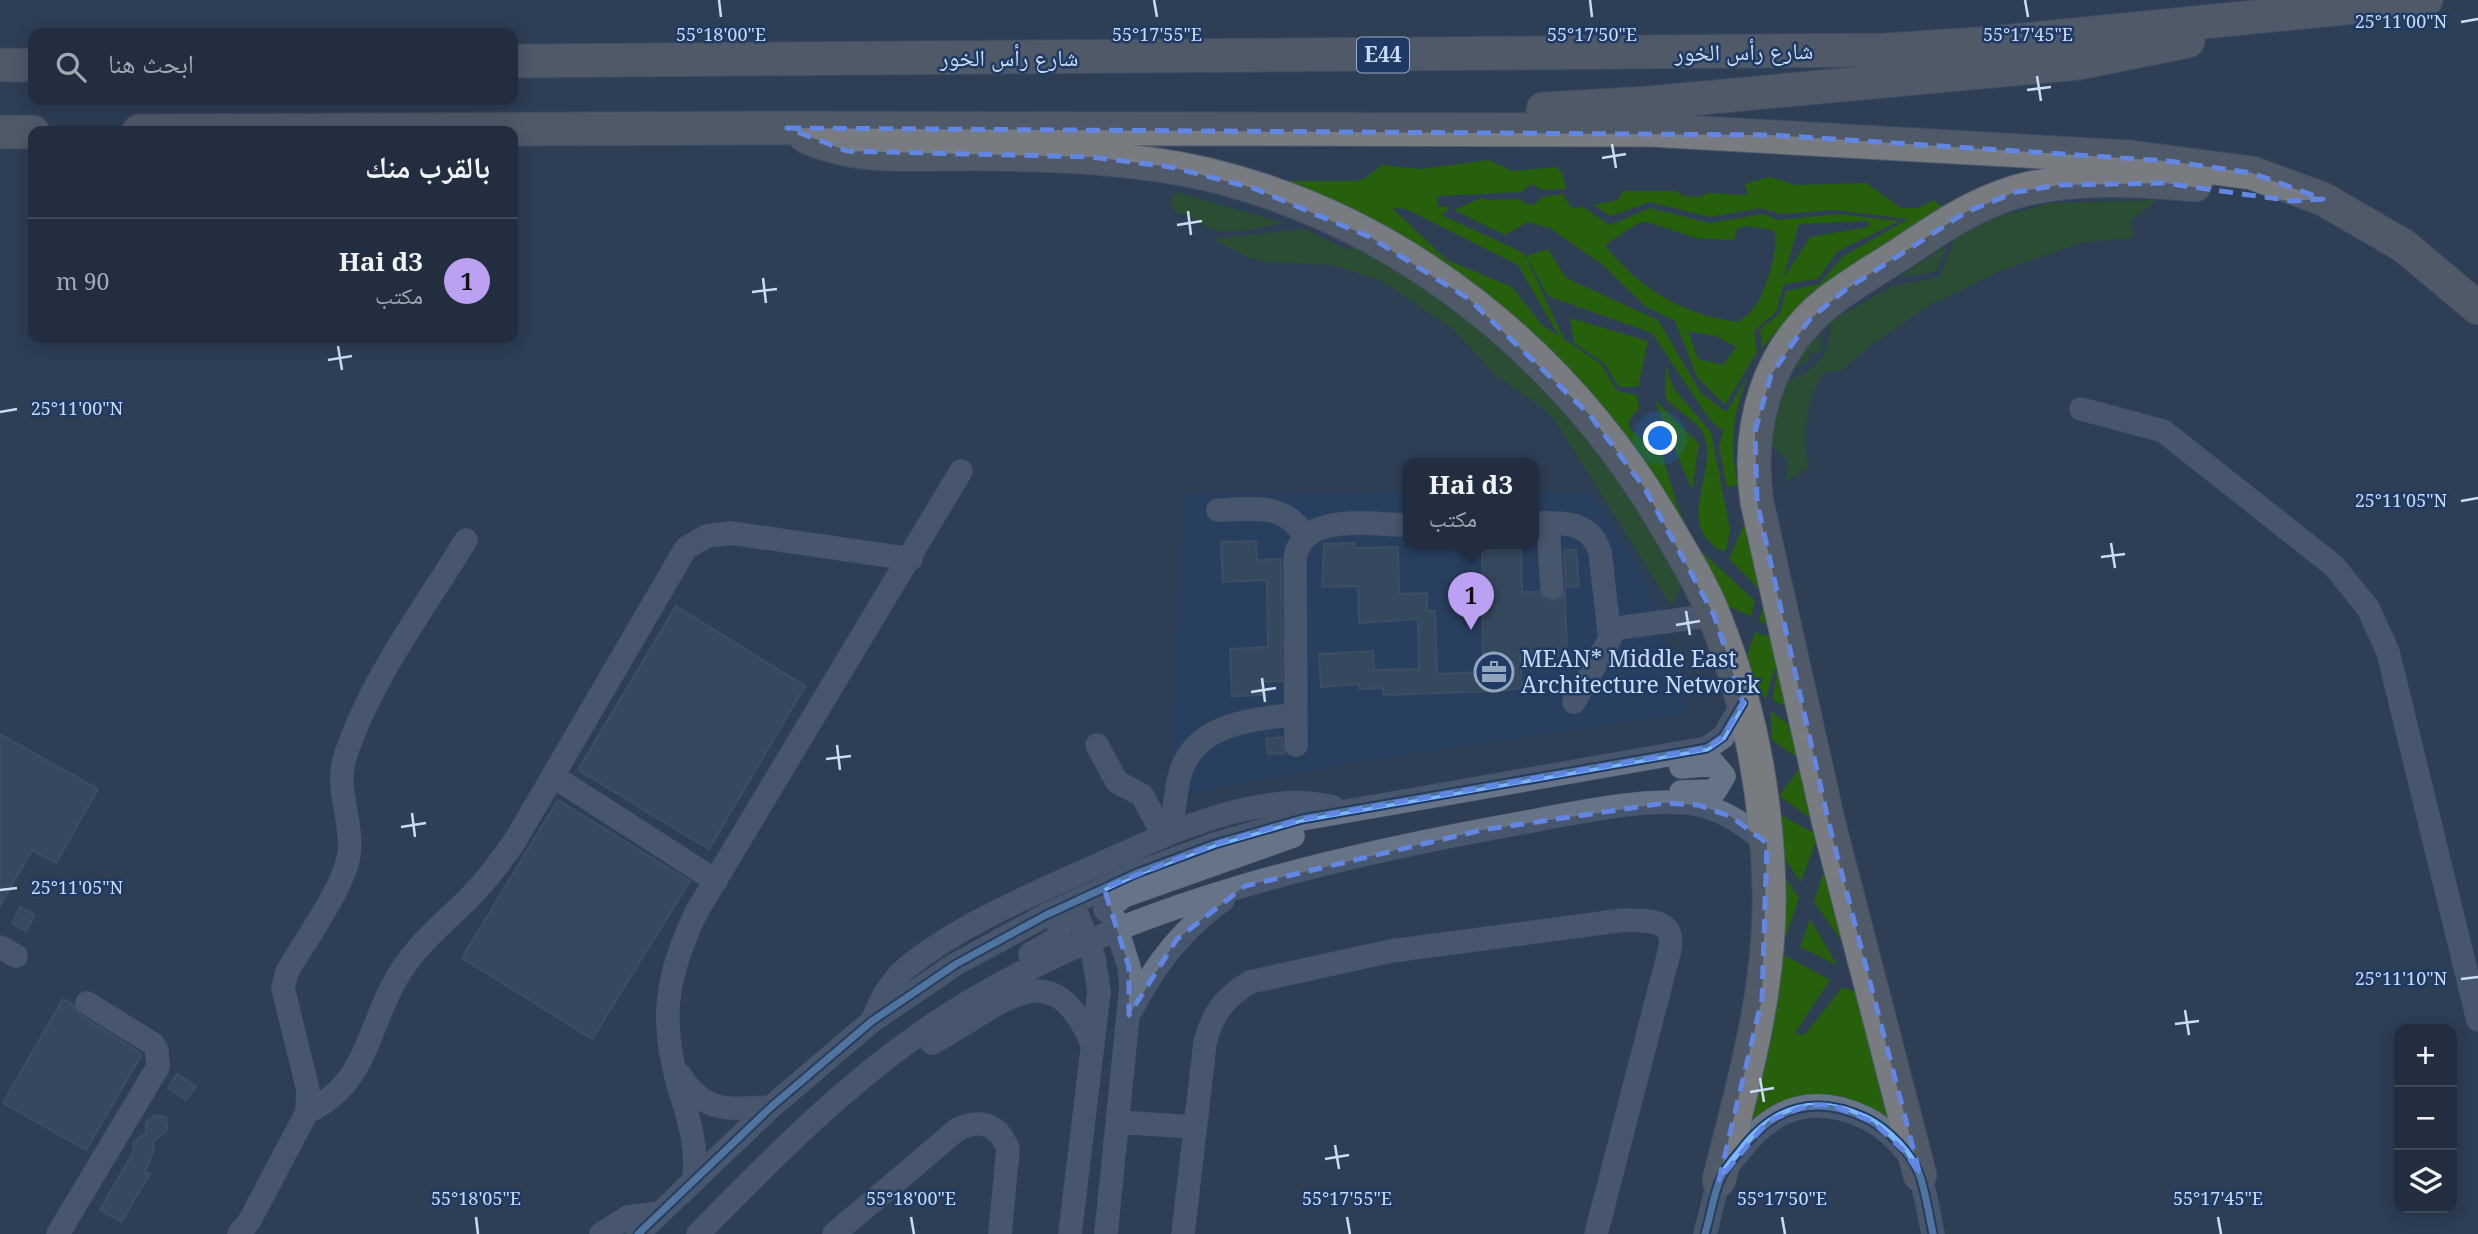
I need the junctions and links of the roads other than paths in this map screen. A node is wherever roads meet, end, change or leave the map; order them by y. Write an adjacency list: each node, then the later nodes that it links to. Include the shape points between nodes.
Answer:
1 (2426, 0): 2 (highway, شارع رأس الخور / E44)
2 (2251, 19): 3 (highway, شارع رأس الخور / E44, via 1871,50); 7 (highway, via 2183,43 2079,62 1648,103 1437,111 1405,116)
3 (518, 61)
4 (0, 65): 5 (highway)
5 (28, 65)
6 (787, 128): 7 (highway); 8 (highway); 22 (highway, via 847,151 1092,156 1171,167 1252,188 1370,237 1469,299 1590,414 1644,487)
7 (1376, 128): 11 (highway, via 1652,130 2131,157 2252,173)
8 (518, 129)
9 (0, 132): 10 (highway)
10 (28, 132)
11 (2323, 199): 12 (highway, via 2404,246); 56 (highway, via 2292,201 2151,182 2059,185 2016,192 1966,212 1844,290 1810,320 1771,375 1755,430 1757,502 1832,837)
12 (2478, 308)
13 (2081, 409): 46 (street, via 2163,431 2334,566 2368,608 2388,652)
14 (961, 471): 20 (street)
15 (1218, 510): 18 (street, via 1272,509 1291,518)
16 (1541, 523): 21 (street); 23 (street, via 1579,525 1596,541)
17 (1403, 525): 18 (street, via 1330,526)
18 (1304, 536): 26 (street, via 1295,559)
19 (466, 540): 52 (street, via 373,693 345,755 341,787 349,835 345,870 287,972 283,988 308,1090)
20 (911, 559): 31 (street, via 730,533 697,540 677,559); 37 (street)
21 (1552, 588)
22 (1714, 615): 23 (street); 25 (highway)
23 (1611, 629): 24 (street, via 1605,652)
24 (1574, 702)
25 (1743, 703): 30 (street, via 1714,745); 36 (highway, via 1762,788)
26 (1296, 714): 27 (street); 29 (street, via 1228,725 1203,740)
27 (1296, 745)
28 (1097, 746): 35 (street, via 1117,782 1142,794)
29 (1188, 760): 34 (street, via 1192,802 1199,813); 35 (street, via 1179,776 1174,815)
30 (1620, 764): 32 (street, via 1642,772 1714,764 1722,771 1723,782 1710,792 1627,797); 33 (street)
31 (553, 776): 37 (street); 52 (street, via 502,860 403,967 354,1074 334,1097)
32 (1613, 809): 36 (street, via 1665,803 1699,805 1730,816); 38 (street, via 1470,832)
33 (1346, 810): 34 (street, via 1288,802); 39 (street, via 1307,831)
34 (1211, 819): 35 (street)
35 (1164, 835): 47 (street, via 1010,906 922,957 892,983)
36 (1767, 843): 58 (highway, via 1769,908 1762,999)
37 (716, 881): 50 (street, via 686,934 670,980 666,1029)
38 (1245, 886): 42 (street); 45 (street, via 1209,910 1178,939)
39 (1113, 897): 40 (street); 42 (street); 43 (street, via 1095,922)
40 (1073, 902): 41 (street); 43 (street)
41 (1046, 915): 47 (street, via 957,964); 53 (street, via 1058,920 1060,937 948,1000 902,1032 840,1085)
42 (1127, 926): 43 (street); 45 (street)
43 (1089, 942): 48 (street, via 1099,992); 49 (street, via 975,999)
44 (87, 1003): 60 (street, via 153,1045 158,1051 158,1067)
45 (1129, 1015): 54 (street)
46 (2478, 1020)
47 (872, 1021): 51 (street)
48 (1093, 1046): 49 (street, via 1072,1007 1038,990 1013,997 933,1042); 67 (street)
49 (898, 1052): 53 (street)
50 (671, 1056): 51 (street, via 690,1090 709,1104); 57 (street, via 695,1143)
51 (771, 1107): 57 (street)
52 (307, 1112): 61 (street)
53 (821, 1113): 64 (street)
54 (1118, 1122): 55 (street); 68 (street)
55 (1194, 1127): 69 (street); 70 (street, via 1209,1024 1226,999 1250,982 1413,947 1625,920 1660,923 1672,939 1670,949)
56 (1920, 1175): 58 (street, via 1905,1152 1874,1122 1832,1105 1809,1105 1768,1121); 72 (street)
57 (694, 1180): 59 (street)
58 (1719, 1180): 71 (street)
59 (660, 1213): 62 (street, via 628,1217); 63 (street)
60 (58, 1234)
61 (239, 1234)
62 (601, 1234)
63 (638, 1234)
64 (698, 1234)
65 (834, 1234): 66 (street, via 957,1129 982,1123 1003,1137 1008,1149)
66 (1000, 1234)
67 (1070, 1234)
68 (1106, 1234)
69 (1182, 1234)
70 (1596, 1234)
71 (1705, 1234)
72 (1933, 1234)

